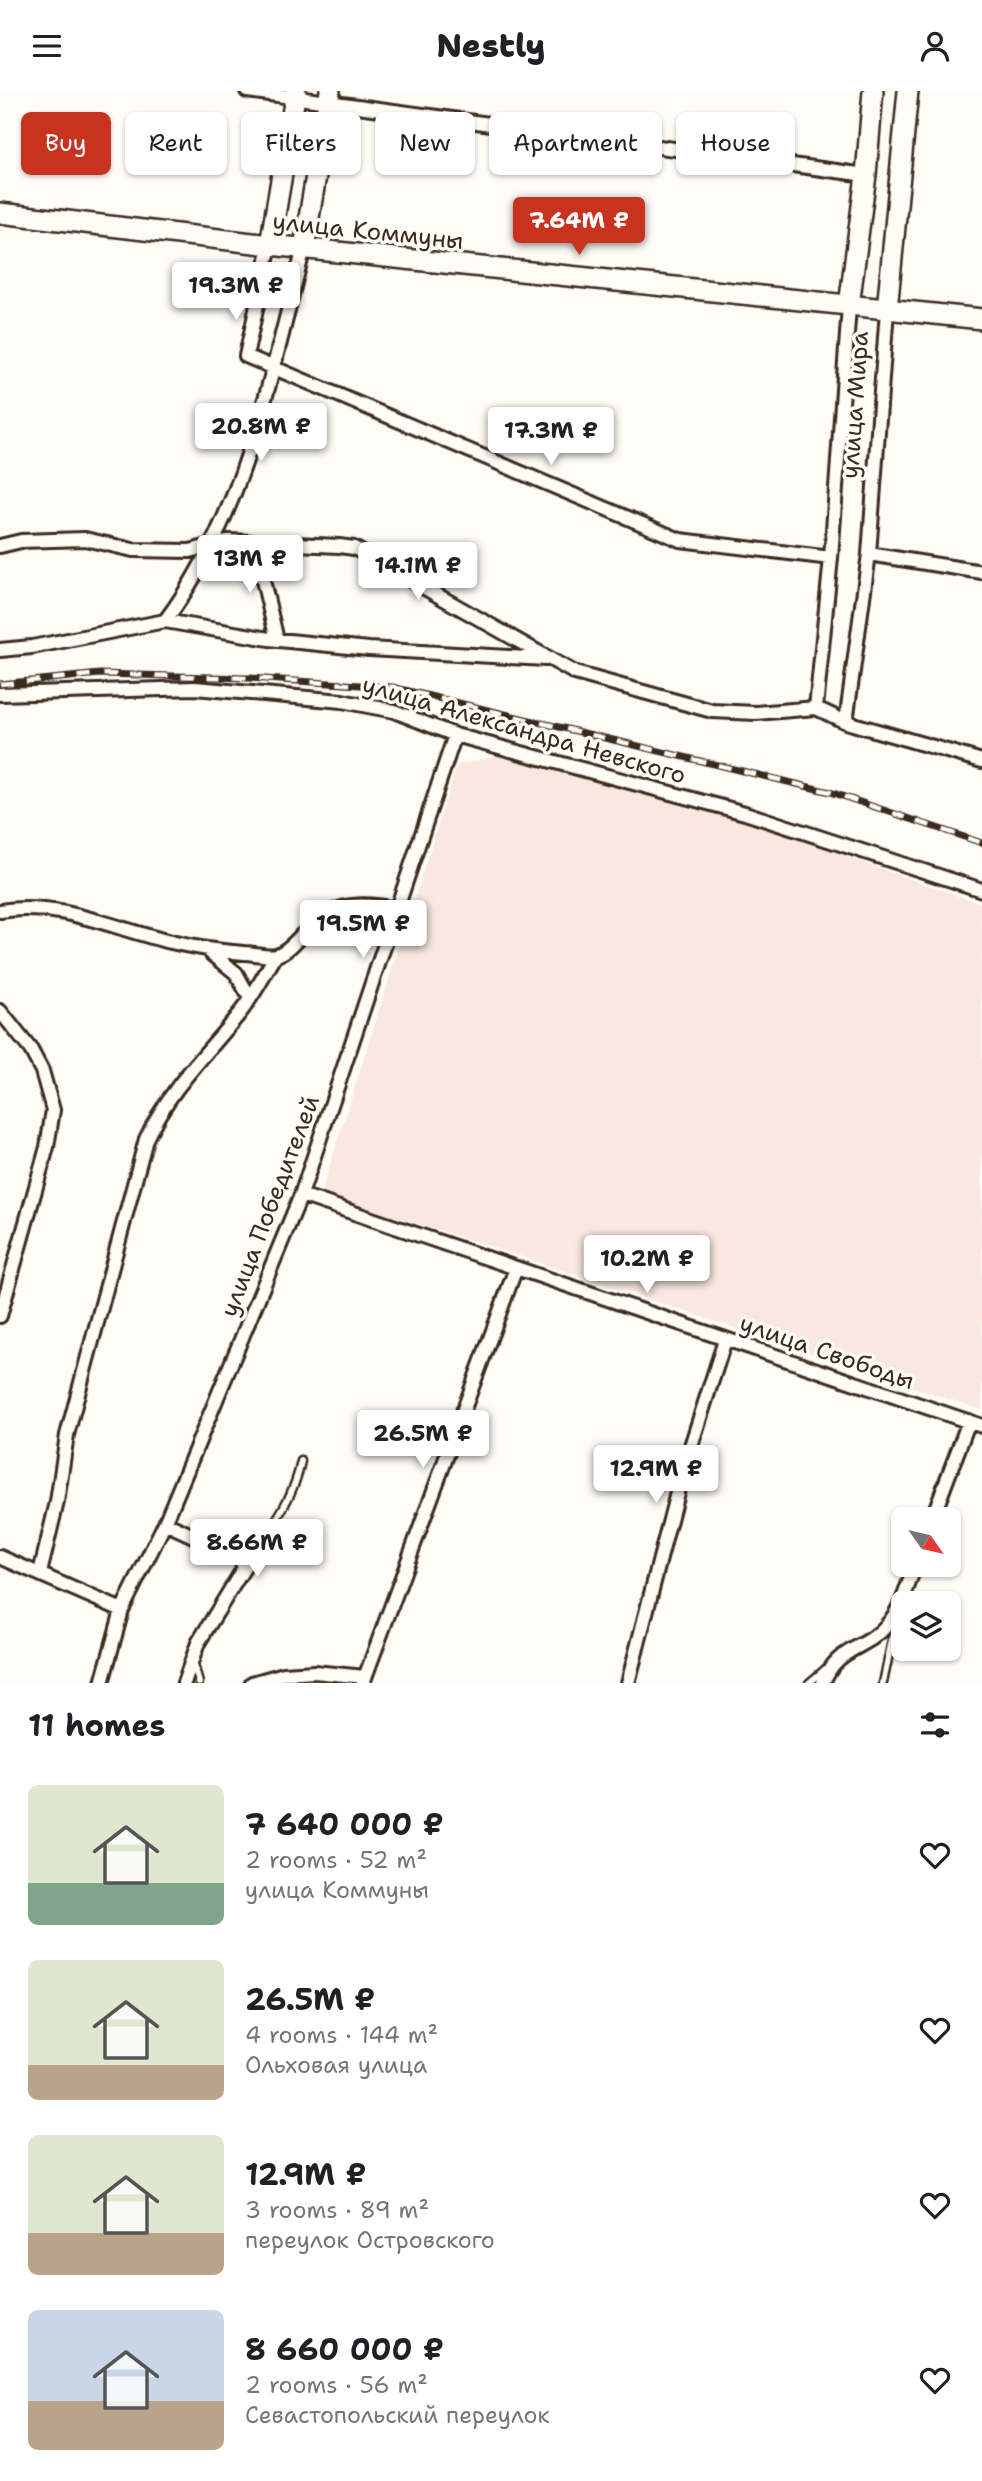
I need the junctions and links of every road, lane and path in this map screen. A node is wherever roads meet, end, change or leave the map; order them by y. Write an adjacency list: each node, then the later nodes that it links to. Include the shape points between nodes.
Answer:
1 (247, 91): 4 (street)
2 (873, 91): 6 (street, улица Мира)
3 (908, 91): 11 (street, улица Мира)
4 (295, 94): 5 (street); 8 (street)
5 (329, 96): 6 (street); 9 (street)
6 (866, 175): 10 (street, улица Мира)
7 (0, 213): 8 (street, улица Коммуны)
8 (270, 246): 9 (street, улица Коммуны); 13 (street, via 246,356)
9 (304, 249): 10 (street, улица Коммуны); 13 (street)
10 (849, 306): 11 (street, улица Коммуны); 18 (street, улица Мира)
11 (887, 310): 12 (street, улица Коммуны); 17 (street, улица Мира)
12 (982, 319)
13 (273, 367): 16 (street, via 228,511); 18 (street, via 680,540)
14 (254, 542): 16 (street); 21 (street); 23 (street, via 354,548)
15 (0, 545): 16 (street, via 85,539 133,550 190,551)
16 (211, 545): 20 (street)
17 (869, 555): 19 (street); 26 (street, улица Мира)
18 (831, 558): 25 (street, улица Мира)
19 (982, 572)
20 (165, 621): 21 (street); 22 (street)
21 (277, 640): 23 (street)
22 (0, 650)
23 (550, 659): 25 (street, via 575,673 712,711)
24 (0, 694): 27 (street, улица Александра Невского, via 195,688 262,693 394,711)
25 (816, 708): 26 (street)
26 (846, 722): 28 (street)
27 (455, 735): 29 (street, улица Александра Невского, via 745,813); 30 (street, улица Победителей)
28 (982, 761)
29 (982, 890)
30 (397, 909): 33 (street, via 366,903 327,913); 36 (street, улица Победителей)
31 (0, 911): 32 (street, via 72,913)
32 (206, 950): 33 (street); 34 (street, via 236,973)
33 (276, 955): 34 (street)
34 (250, 998): 47 (street, via 187,1073 146,1139 67,1434)
35 (0, 1011): 38 (street, via 31,1050 53,1110)
36 (301, 1195): 37 (street, улица Свободы); 44 (street, улица Победителей)
37 (516, 1268): 39 (street, улица Свободы); 53 (street)
38 (0, 1316)
39 (725, 1340): 40 (street, улица Свободы); 58 (street, via 681,1477)
40 (969, 1421): 41 (street, улица Свободы); 43 (street)
41 (982, 1426)
42 (301, 1461): 46 (lane, via 290,1496)
43 (937, 1507)
44 (165, 1523): 46 (street, via 235,1555); 48 (street, улица Победителей)
45 (0, 1556): 47 (street)
46 (245, 1566): 51 (street)
47 (40, 1573): 48 (street)
48 (122, 1610): 54 (street, улица Победителей)
49 (891, 1620): 52 (street)
50 (891, 1645): 61 (lane)
51 (193, 1657): 55 (street); 56 (lane)
52 (831, 1665): 59 (lane); 60 (street)
53 (364, 1680): 57 (street, via 314,1672)
54 (102, 1683)
55 (184, 1683)
56 (199, 1683)
57 (252, 1683)
58 (628, 1683)
59 (809, 1683)
60 (822, 1683)
61 (883, 1683)

